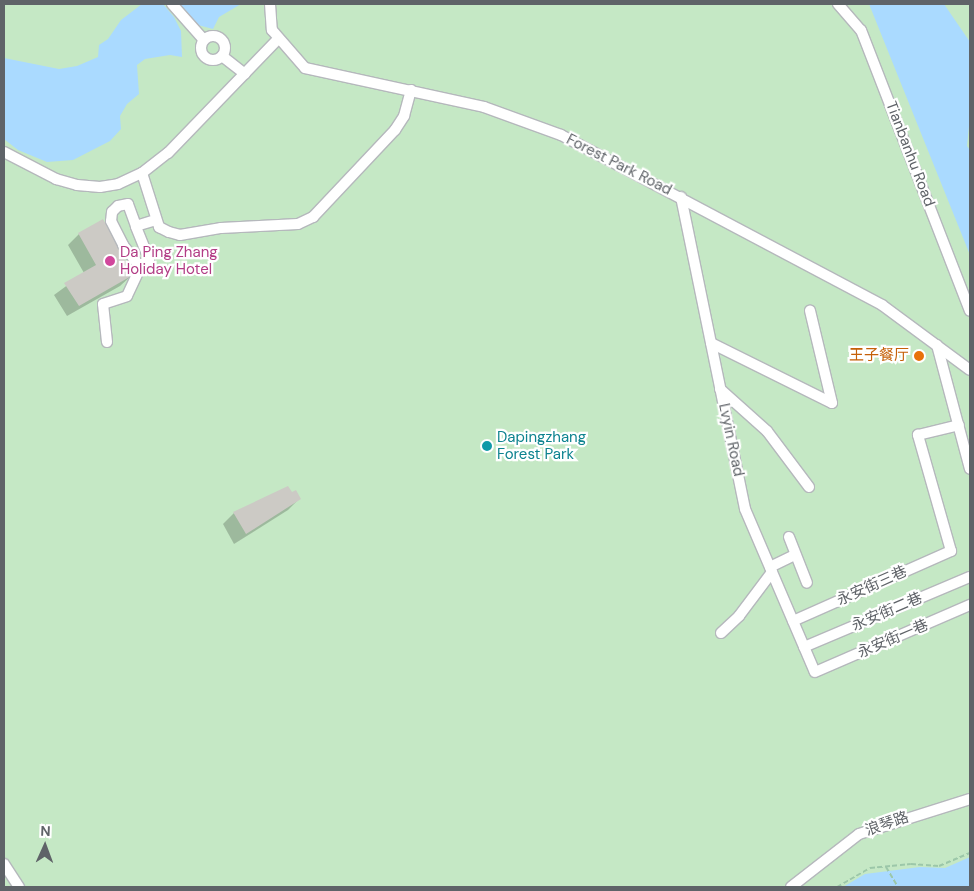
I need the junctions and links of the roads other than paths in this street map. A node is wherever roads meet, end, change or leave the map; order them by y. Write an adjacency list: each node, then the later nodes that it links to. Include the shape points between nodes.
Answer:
1 (172, 4): 5 (street)
2 (270, 4): 4 (street, Forest Park Road, via 272,30)
3 (838, 4): 16 (street, Tianbanhu Road, via 861,30)
4 (278, 39): 7 (street); 8 (street, Forest Park Road, via 305,68)
5 (204, 40): 6 (street, via 201,47 205,57 213,60); 6 (street, via 212,36 222,39 225,47)
6 (222, 56): 7 (street)
7 (245, 74): 10 (street, via 168,153)
8 (411, 90): 11 (street, Forest Park Road, via 484,106 561,135); 12 (street, via 404,116 395,130 313,217 298,224 221,228 180,235 159,227)
9 (4, 152): 10 (street, via 56,179 78,185 100,187 118,184)
10 (142, 173): 12 (street)
11 (681, 197): 18 (street, Lvyin Road); 19 (street, Forest Park Road, via 882,305)
12 (156, 220): 13 (street)
13 (136, 226): 14 (street, via 149,259); 14 (street, via 128,204 118,206 112,212 111,221 123,246 138,264)
14 (143, 264): 17 (street, via 127,296 103,304)
15 (810, 311): 18 (street, via 832,403)
16 (970, 312)
17 (107, 342)
18 (711, 343): 21 (street, Lvyin Road)
19 (938, 345): 20 (street, Forest Park Road); 22 (street)
20 (970, 370)
21 (720, 389): 24 (street, via 767,431); 27 (street, Lvyin Road, via 745,509)
22 (959, 425): 23 (street); 31 (street, 永安街三巷, via 918,435 951,550)
23 (970, 469)
24 (809, 487)
25 (789, 537): 26 (street)
26 (795, 555): 27 (street); 29 (street)
27 (771, 570): 31 (street, Lvyin Road); 32 (street, via 739,616)
28 (970, 577): 33 (street, 永安街二巷)
29 (807, 583)
30 (970, 605): 34 (street, 永安街一巷)
31 (793, 621): 33 (street, Lvyin Road)
32 (721, 633)
33 (804, 647): 34 (street, Lvyin Road)
34 (815, 672)
35 (970, 799): 38 (street, 浪琴路, via 859,834)
36 (4, 864): 37 (street)
37 (19, 887)
38 (791, 887)

